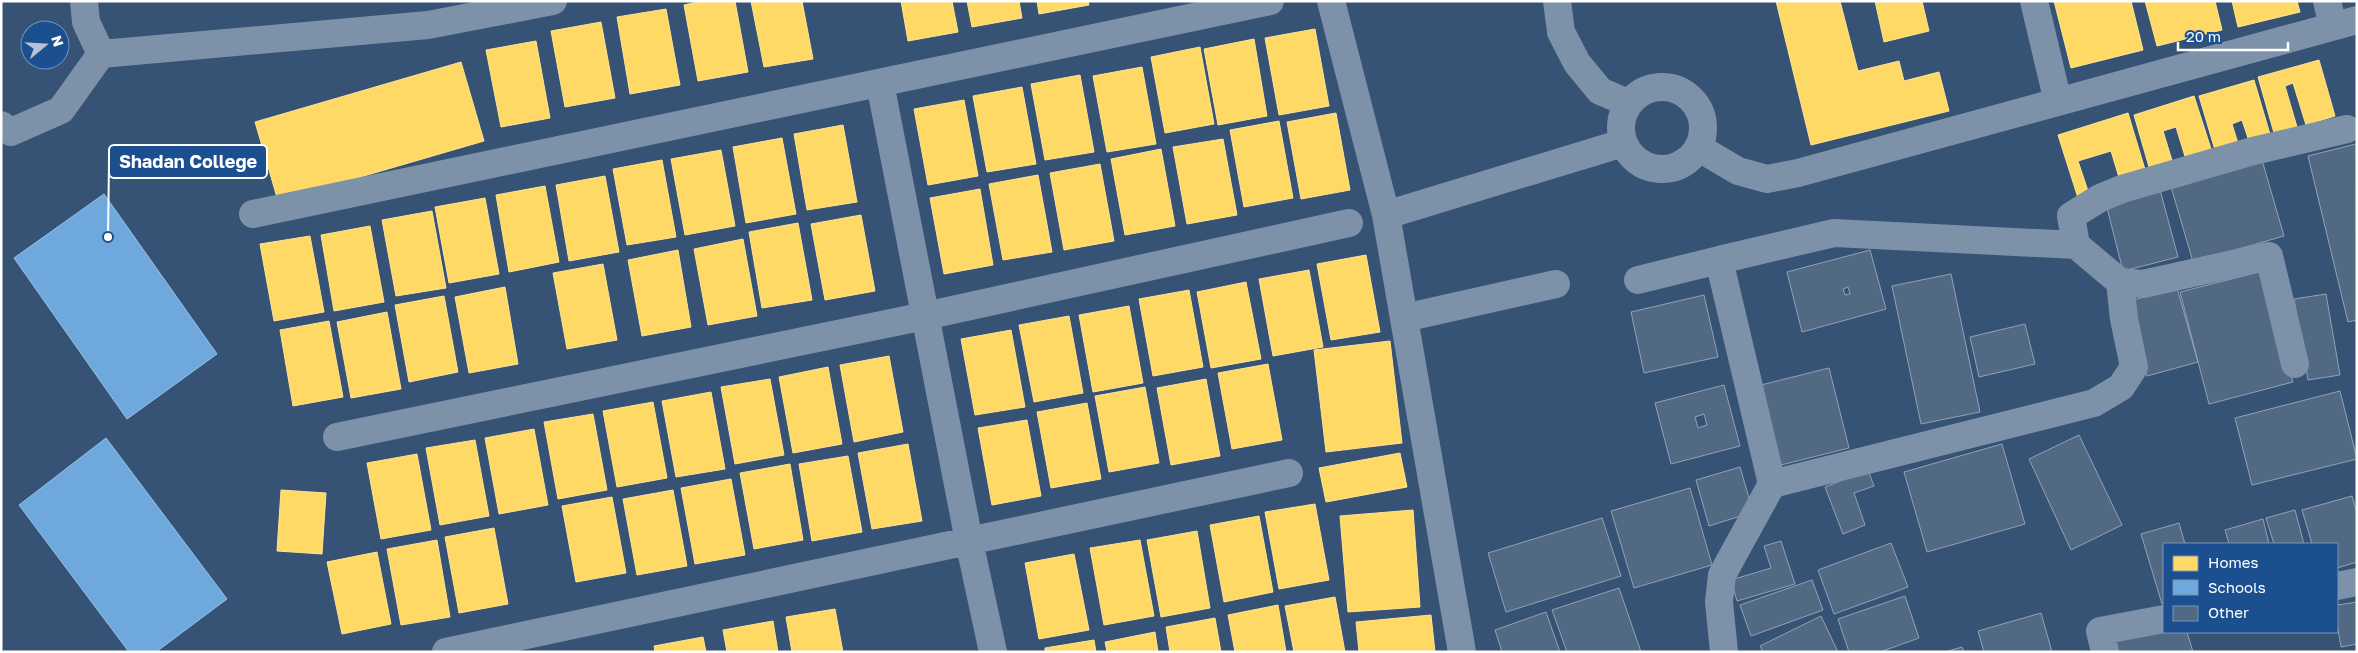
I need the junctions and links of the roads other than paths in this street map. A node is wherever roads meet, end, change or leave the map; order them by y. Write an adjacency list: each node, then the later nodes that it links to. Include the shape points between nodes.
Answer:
1 (84, 1): 8 (street, via 86,22)
2 (553, 1): 8 (street, via 428,25)
3 (1270, 1): 9 (street)
4 (1332, 1): 17 (street)
5 (1557, 1): 11 (street, via 1561,32 1577,63 1600,91)
6 (2034, 1): 10 (street)
7 (2339, 16): 10 (street)
8 (101, 54): 12 (street, via 62,110 11,132)
9 (880, 83): 16 (street); 24 (street)
10 (2058, 102): 15 (street, via 1767,179 1738,171)
11 (1628, 103): 14 (street, via 1620,123); 15 (street, via 1647,88 1672,87 1680,91 1694,100 1704,123)
12 (1, 125)
13 (2347, 129): 19 (street, via 2252,151 2100,198 2071,216)
14 (1623, 143): 15 (street, via 1634,159 1650,169 1670,170 1687,162); 17 (street)
15 (1699, 148)
16 (253, 214)
17 (1386, 215): 25 (street)
18 (1349, 222): 24 (street)
19 (2076, 244): 20 (street, via 1834,233); 22 (street)
20 (1718, 260): 21 (street); 29 (street)
21 (1638, 280)
22 (2120, 282): 26 (street, via 2143,284 2269,256); 29 (street, via 2134,367 2121,387 2094,403)
23 (1556, 284): 25 (street)
24 (924, 316): 27 (street); 30 (street)
25 (1404, 318): 36 (street)
26 (2295, 364)
27 (337, 437)
28 (1289, 473): 30 (street)
29 (1772, 484): 37 (street, via 1722,574 1719,602)
30 (969, 541): 34 (street); 35 (street)
31 (2357, 582): 32 (street)
32 (2338, 586)
33 (2163, 619): 38 (street, via 2100,631)
34 (446, 652)
35 (993, 652)
36 (1462, 652)
37 (1724, 652)
38 (2105, 652)

